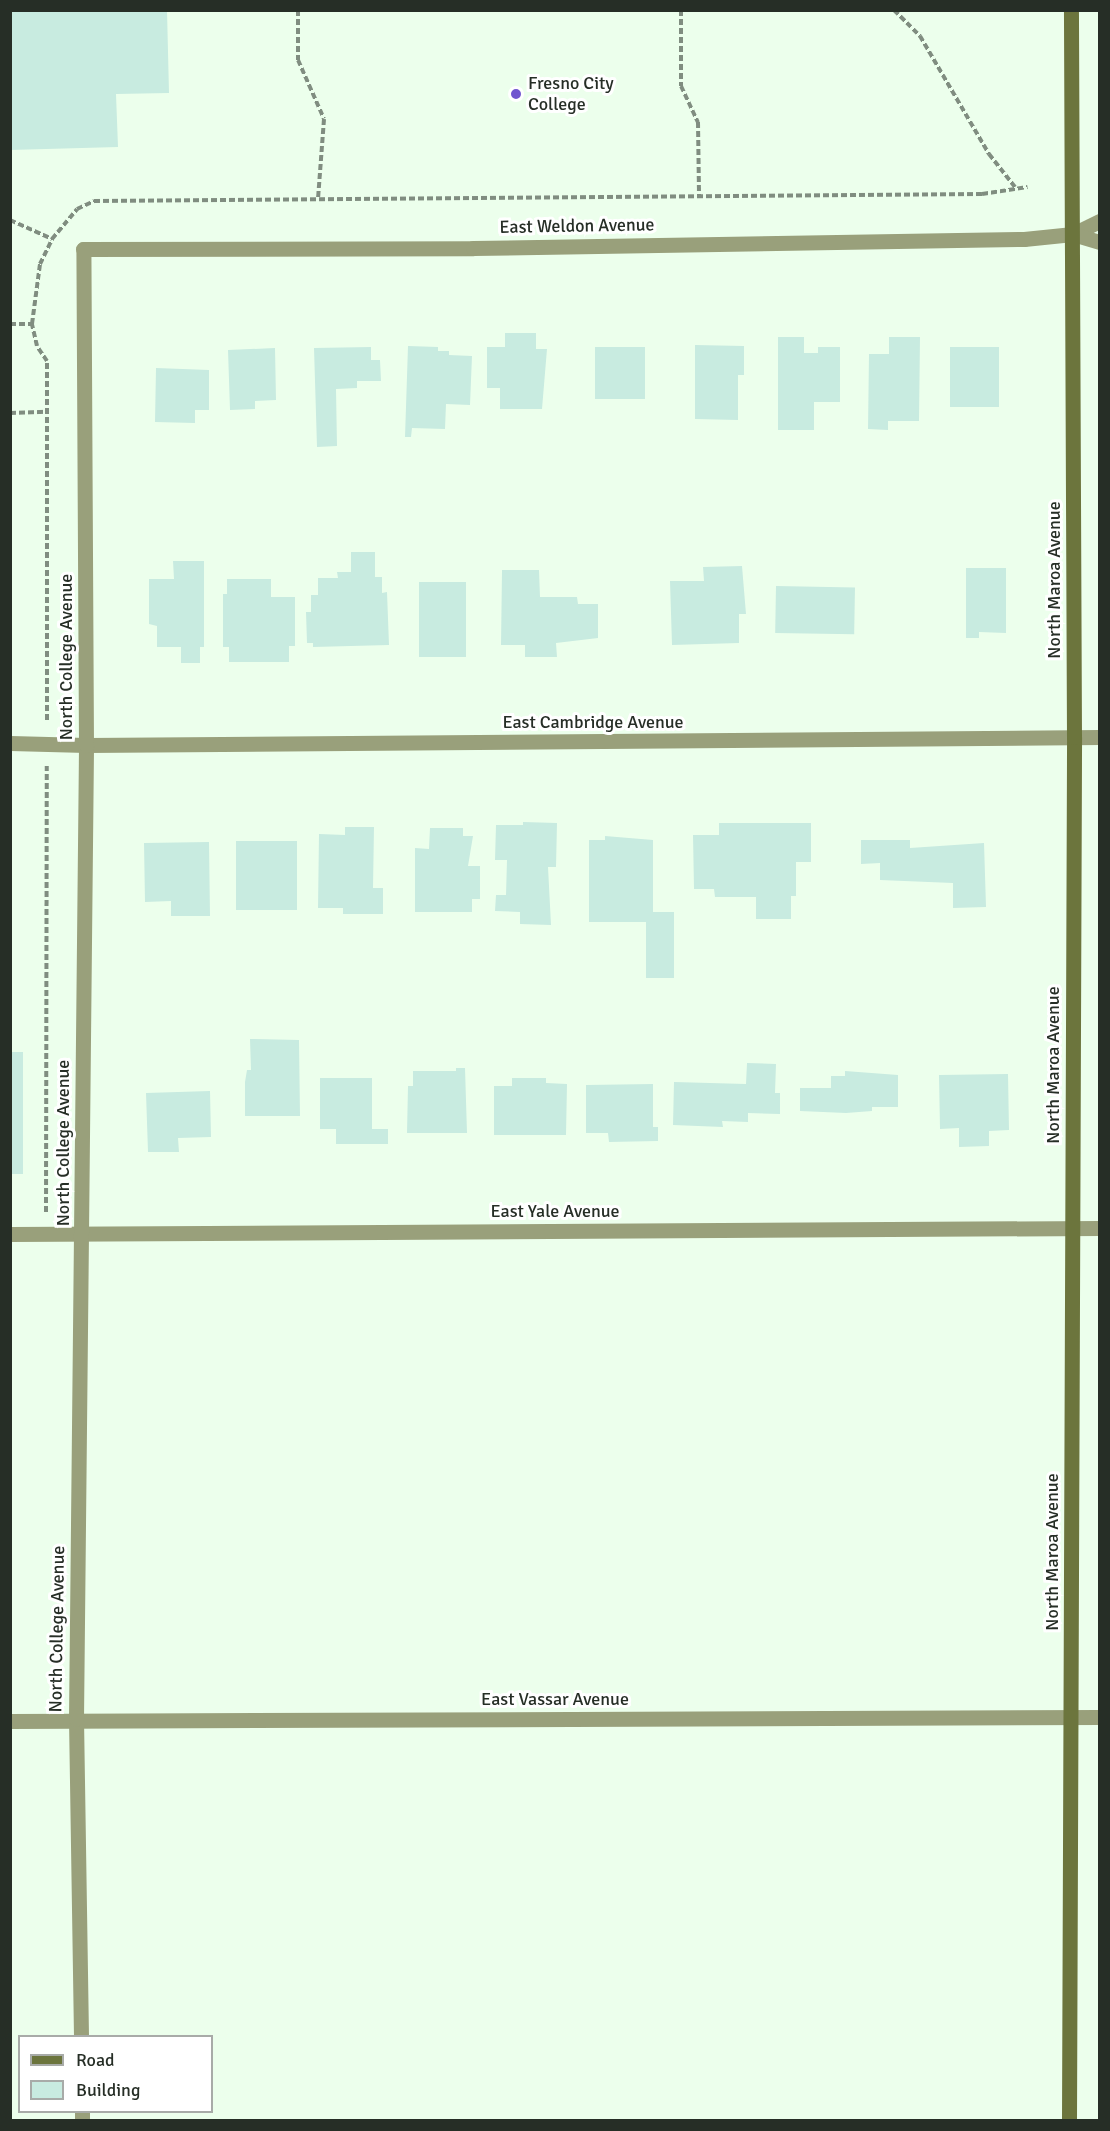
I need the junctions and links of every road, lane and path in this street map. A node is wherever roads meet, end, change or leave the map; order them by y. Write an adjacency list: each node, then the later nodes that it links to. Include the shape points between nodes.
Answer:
1 (298, 10): 8 (path, via 298,60 324,119)
2 (681, 10): 7 (path, via 681,86 699,122)
3 (894, 10): 5 (path, via 920,36 989,154)
4 (1071, 10): 11 (main road, North Maroa Avenue)
5 (1015, 187): 6 (path); 7 (path, via 982,194)
6 (1027, 187)
7 (699, 195): 8 (path)
8 (318, 198): 12 (path, via 94,201 77,209)
9 (10, 220): 12 (path)
10 (1100, 221): 11 (street, East Weldon Avenue)
11 (1073, 234): 13 (street, East Weldon Avenue); 14 (street, East Weldon Avenue, via 1024,239 497,247); 19 (main road, North Maroa Avenue)
12 (52, 239): 16 (path, via 34,289)
13 (1100, 242)
14 (82, 249): 23 (street, North College Avenue)
15 (10, 324): 16 (path)
16 (32, 324): 17 (path, via 47,361)
17 (47, 412): 18 (path); 22 (path)
18 (10, 413)
19 (1074, 737): 20 (street, East Cambridge Avenue); 23 (street, East Cambridge Avenue); 24 (main road, North Maroa Avenue)
20 (1100, 737)
21 (10, 743): 22 (street, East Cambridge Avenue)
22 (47, 743): 23 (street, East Cambridge Avenue); 28 (path)
23 (86, 746): 26 (street, North College Avenue)
24 (1071, 1228): 25 (street, East Yale Avenue); 26 (street, East Yale Avenue); 29 (main road, North Maroa Avenue)
25 (1100, 1228)
26 (82, 1232): 28 (street, East Yale Avenue); 31 (street, North College Avenue)
27 (10, 1234): 28 (street, East Yale Avenue)
28 (46, 1234)
29 (1072, 1717): 30 (street, East Vassar Avenue); 31 (street, East Vassar Avenue); 34 (main road, North Maroa Avenue)
30 (1100, 1717)
31 (75, 1719): 32 (street, East Vassar Avenue); 33 (street, North College Avenue)
32 (10, 1721)
33 (81, 2035)
34 (1069, 2121)

